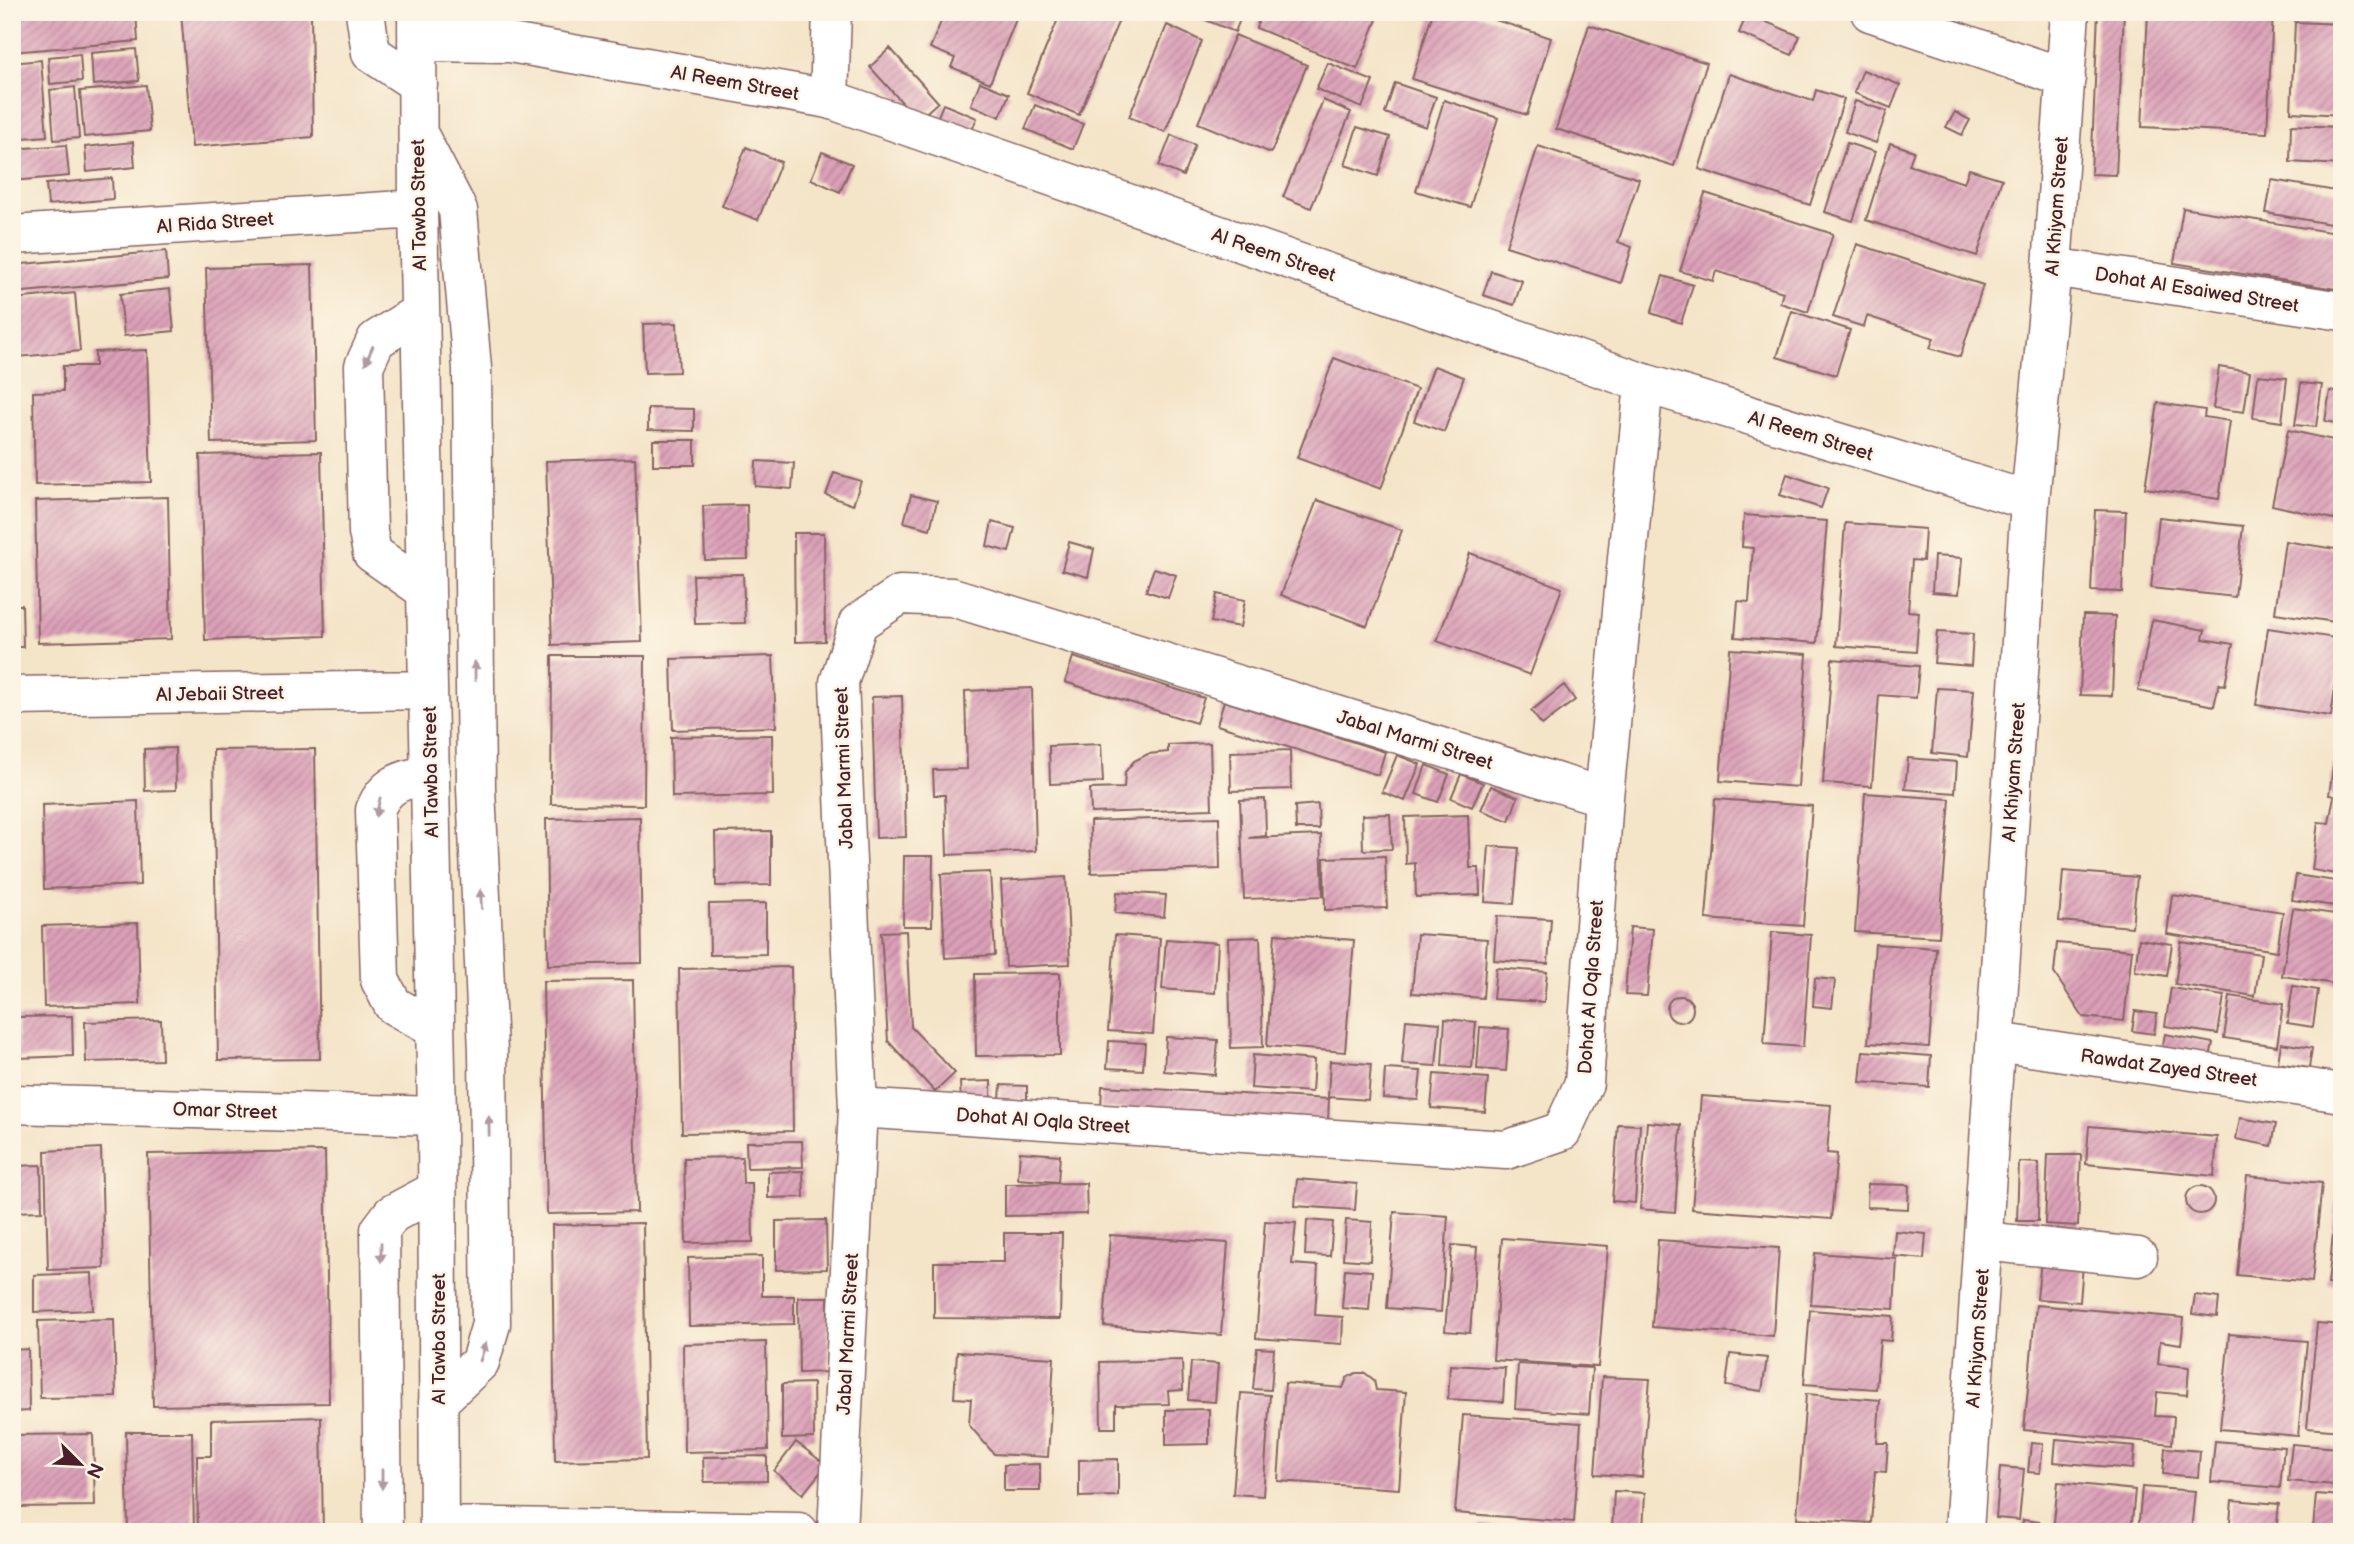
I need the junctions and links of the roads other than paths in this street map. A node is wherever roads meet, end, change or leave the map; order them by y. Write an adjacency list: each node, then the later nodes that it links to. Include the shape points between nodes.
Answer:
1 (365, 12): 9 (street, via 371,53)
2 (449, 12): 7 (street, Al Reem Street)
3 (832, 12): 10 (street)
4 (1870, 12): 8 (street)
5 (2070, 12): 8 (street, Al Khiyam Street)
6 (417, 27): 7 (street, Al Reem Street); 9 (street, Al Tawba Street)
7 (510, 43): 10 (street, Al Reem Street)
8 (2066, 78): 14 (street, Al Khiyam Street)
9 (418, 84): 11 (street, Al Tawba Street)
10 (829, 99): 17 (street, Al Reem Street)
11 (417, 131): 12 (street, Al Tawba Street); 33 (street, one-way to 11, via 480,1362 491,1324 488,1051 476,788 472,368 458,210)
12 (418, 209): 13 (street, Al Rida Street); 16 (street, Al Tawba Street)
13 (12, 235)
14 (2052, 267): 15 (street, Dohat Al Esaiwed Street); 18 (street, Al Khiyam Street)
15 (2342, 311)
16 (420, 312): 19 (street, Al Tawba Street); 19 (street, one-way to 19, via 376,341 364,366 372,553)
17 (1644, 383): 18 (street, Al Reem Street); 23 (street, Dohat Al Oqla Street)
18 (2030, 501): 25 (street, Al Khiyam Street)
19 (426, 591): 20 (street, Al Tawba Street)
20 (428, 690): 21 (street, Al Jebaii Street); 22 (street, Al Tawba Street)
21 (12, 695)
22 (430, 774): 24 (street, Al Tawba Street); 24 (street, one-way to 24, via 394,782 375,810 380,980 393,1005)
23 (1604, 797): 28 (street, Dohat Al Oqla Street, via 1584,1083 1562,1131 1506,1150); 28 (street, Jabal Marmi Street, via 952,597 900,595 858,622 839,682)
24 (435, 1029): 29 (street, Al Tawba Street)
25 (1996, 1042): 26 (street, Rawdat Zayed Street); 31 (street, Al Khiyam Street)
26 (2342, 1093)
27 (12, 1104): 29 (street, Omar Street)
28 (858, 1108): 37 (street, Jabal Marmi Street)
29 (437, 1116): 30 (street, Al Tawba Street)
30 (437, 1190): 33 (street, Al Tawba Street); 35 (street, one-way to 35, via 392,1214 380,1230)
31 (1983, 1241): 32 (street); 38 (street, Al Khiyam Street)
32 (2138, 1257)
33 (438, 1402): 34 (street, Al Tawba Street)
34 (439, 1529): 36 (street)
35 (383, 1532)
36 (800, 1532)
37 (837, 1532)
38 (1964, 1532)

